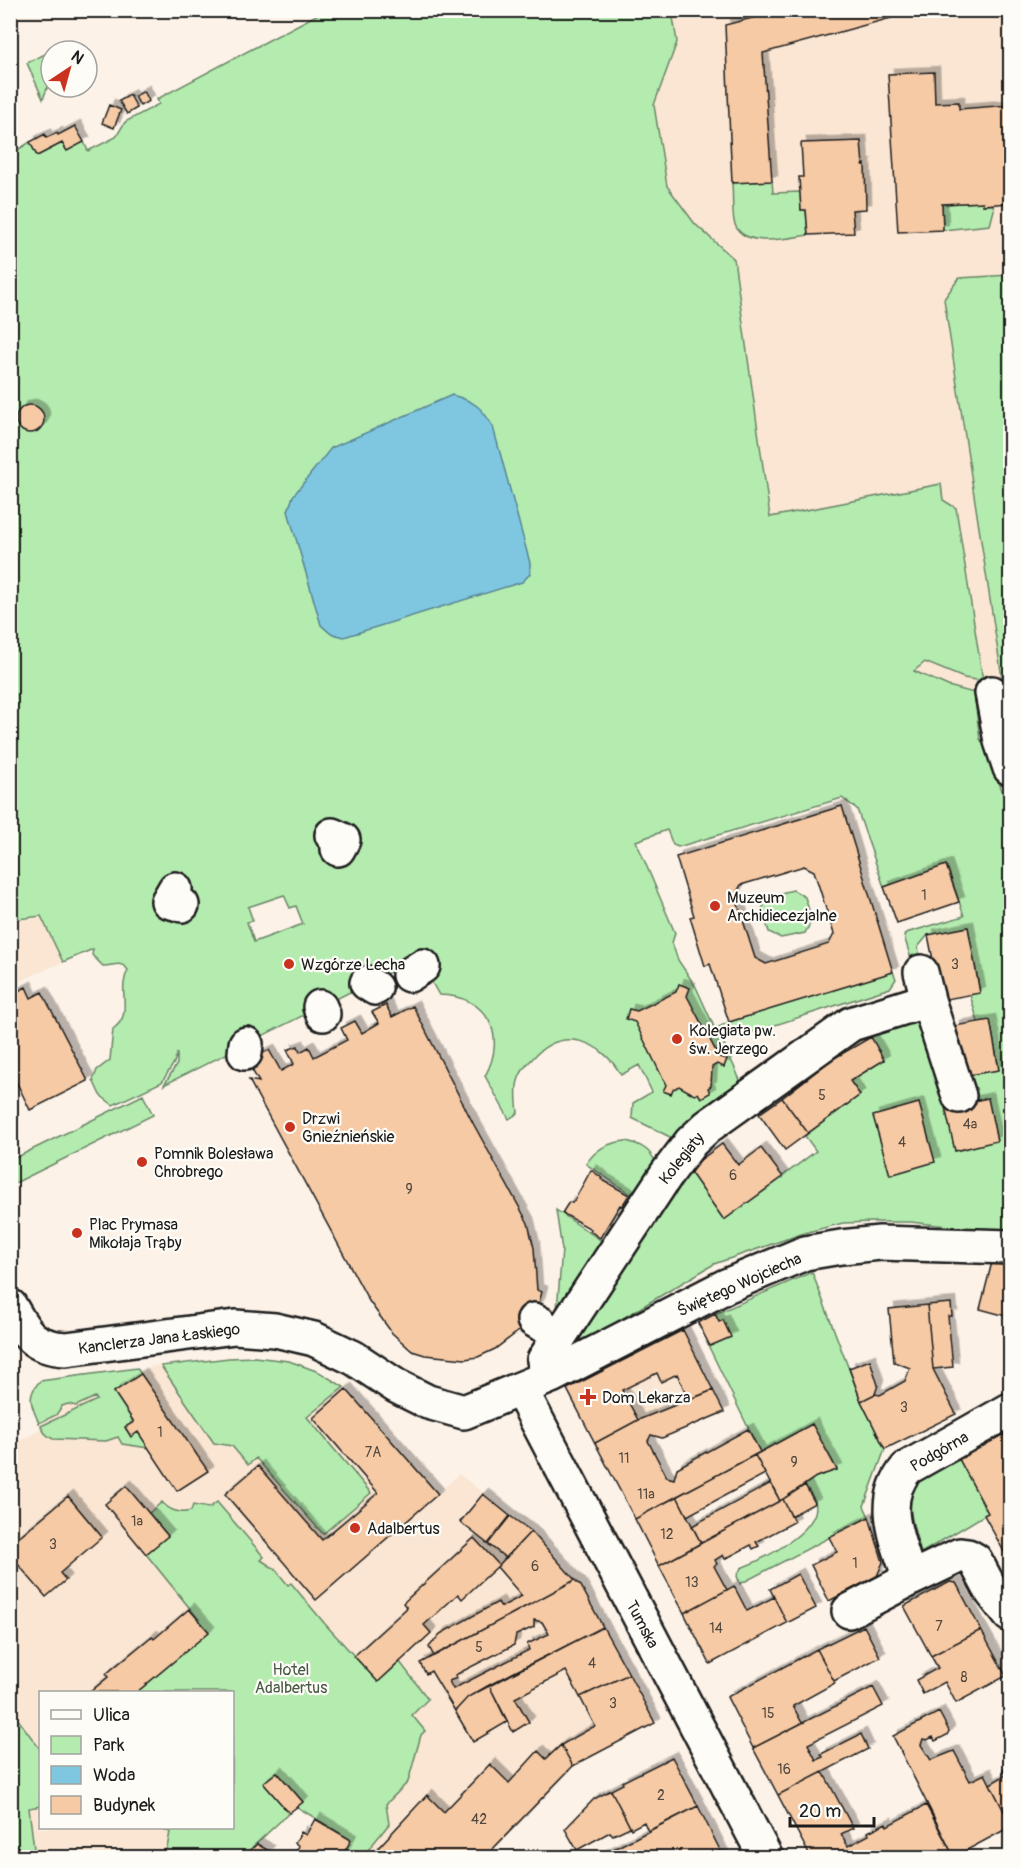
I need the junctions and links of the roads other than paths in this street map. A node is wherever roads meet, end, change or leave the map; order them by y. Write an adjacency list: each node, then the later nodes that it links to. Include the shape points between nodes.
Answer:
1 (992, 693): 2 (street)
2 (1008, 750)
3 (959, 1096): 6 (street, Kolegiaty, via 924,986 851,1024 691,1142 544,1360)
4 (1011, 1247): 6 (street, Świętego Wojciecha, via 880,1243 805,1253 726,1286)
5 (10, 1306): 7 (street, Kanclerza Jana Łaskiego, via 22,1328 48,1348 66,1349 235,1327 275,1330 314,1339 428,1402 464,1412)
6 (551, 1376): 7 (street, Świętego Wojciecha)
7 (520, 1390): 12 (street, Tumska)
8 (1011, 1410): 9 (street, Podgórna, via 907,1468 898,1479 892,1493 891,1514)
9 (910, 1579): 10 (street); 11 (street, via 960,1555 968,1556 975,1560)
10 (849, 1611)
11 (1011, 1616)
12 (766, 1857)

